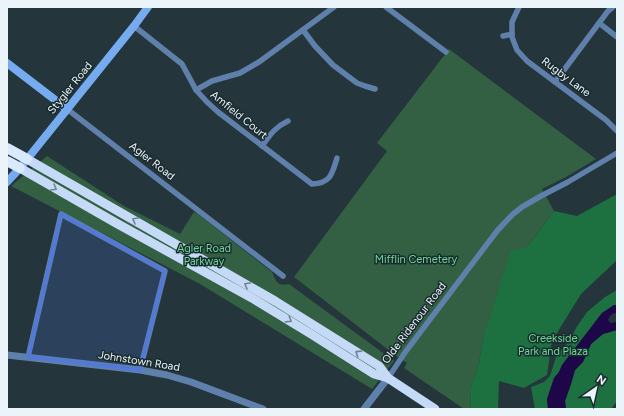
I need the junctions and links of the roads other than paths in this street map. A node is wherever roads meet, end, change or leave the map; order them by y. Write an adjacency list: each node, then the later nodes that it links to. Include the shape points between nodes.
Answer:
1 (148, 7): 7 (main road, Stygler Road)
2 (334, 7): 8 (street)
3 (386, 7): 12 (street)
4 (519, 7): 9 (street, via 512,22)
5 (612, 7): 6 (street)
6 (599, 23): 11 (street); 14 (street)
7 (134, 26): 16 (street, Amfield Court, via 182,64); 17 (main road, Stygler Road)
8 (303, 30): 15 (street, via 333,65 357,83); 16 (street, via 240,73 212,81)
9 (512, 34): 10 (street); 14 (street, Rugby Lane, via 517,50)
10 (503, 36)
11 (617, 36)
12 (446, 52)
13 (7, 64): 17 (main road, Agler Road)
14 (555, 82): 19 (street, Rugby Lane)
15 (375, 89)
16 (196, 90): 20 (street, Amfield Court, via 206,102)
17 (67, 109): 24 (main road, Stygler Road); 28 (street, Agler Road)
18 (288, 120): 20 (street, via 273,132)
19 (617, 131)
20 (262, 146): 23 (street, Amfield Court, via 312,184 328,179)
21 (7, 148): 24 (highway)
22 (617, 153): 32 (street, Olde Ridenour Road, via 526,204 512,215 497,231)
23 (337, 158)
24 (27, 159): 26 (main road, Stygler Road); 32 (highway, one-way to 24, via 379,366 275,301)
25 (7, 161): 26 (highway)
26 (20, 168): 27 (main road, Stygler Road); 32 (highway, one-way to 32, via 252,298 374,374)
27 (7, 182)
28 (283, 276)
29 (7, 355): 30 (street, Johnstown Road)
30 (28, 357): 31 (street, Johnstown Road); 31 (street, via 62,214 165,271)
31 (140, 370): 33 (street, Johnstown Road, via 186,381)
32 (388, 378): 34 (street, Olde Ridenour Road); 35 (highway)
33 (263, 409)
34 (364, 409)
35 (435, 409)

